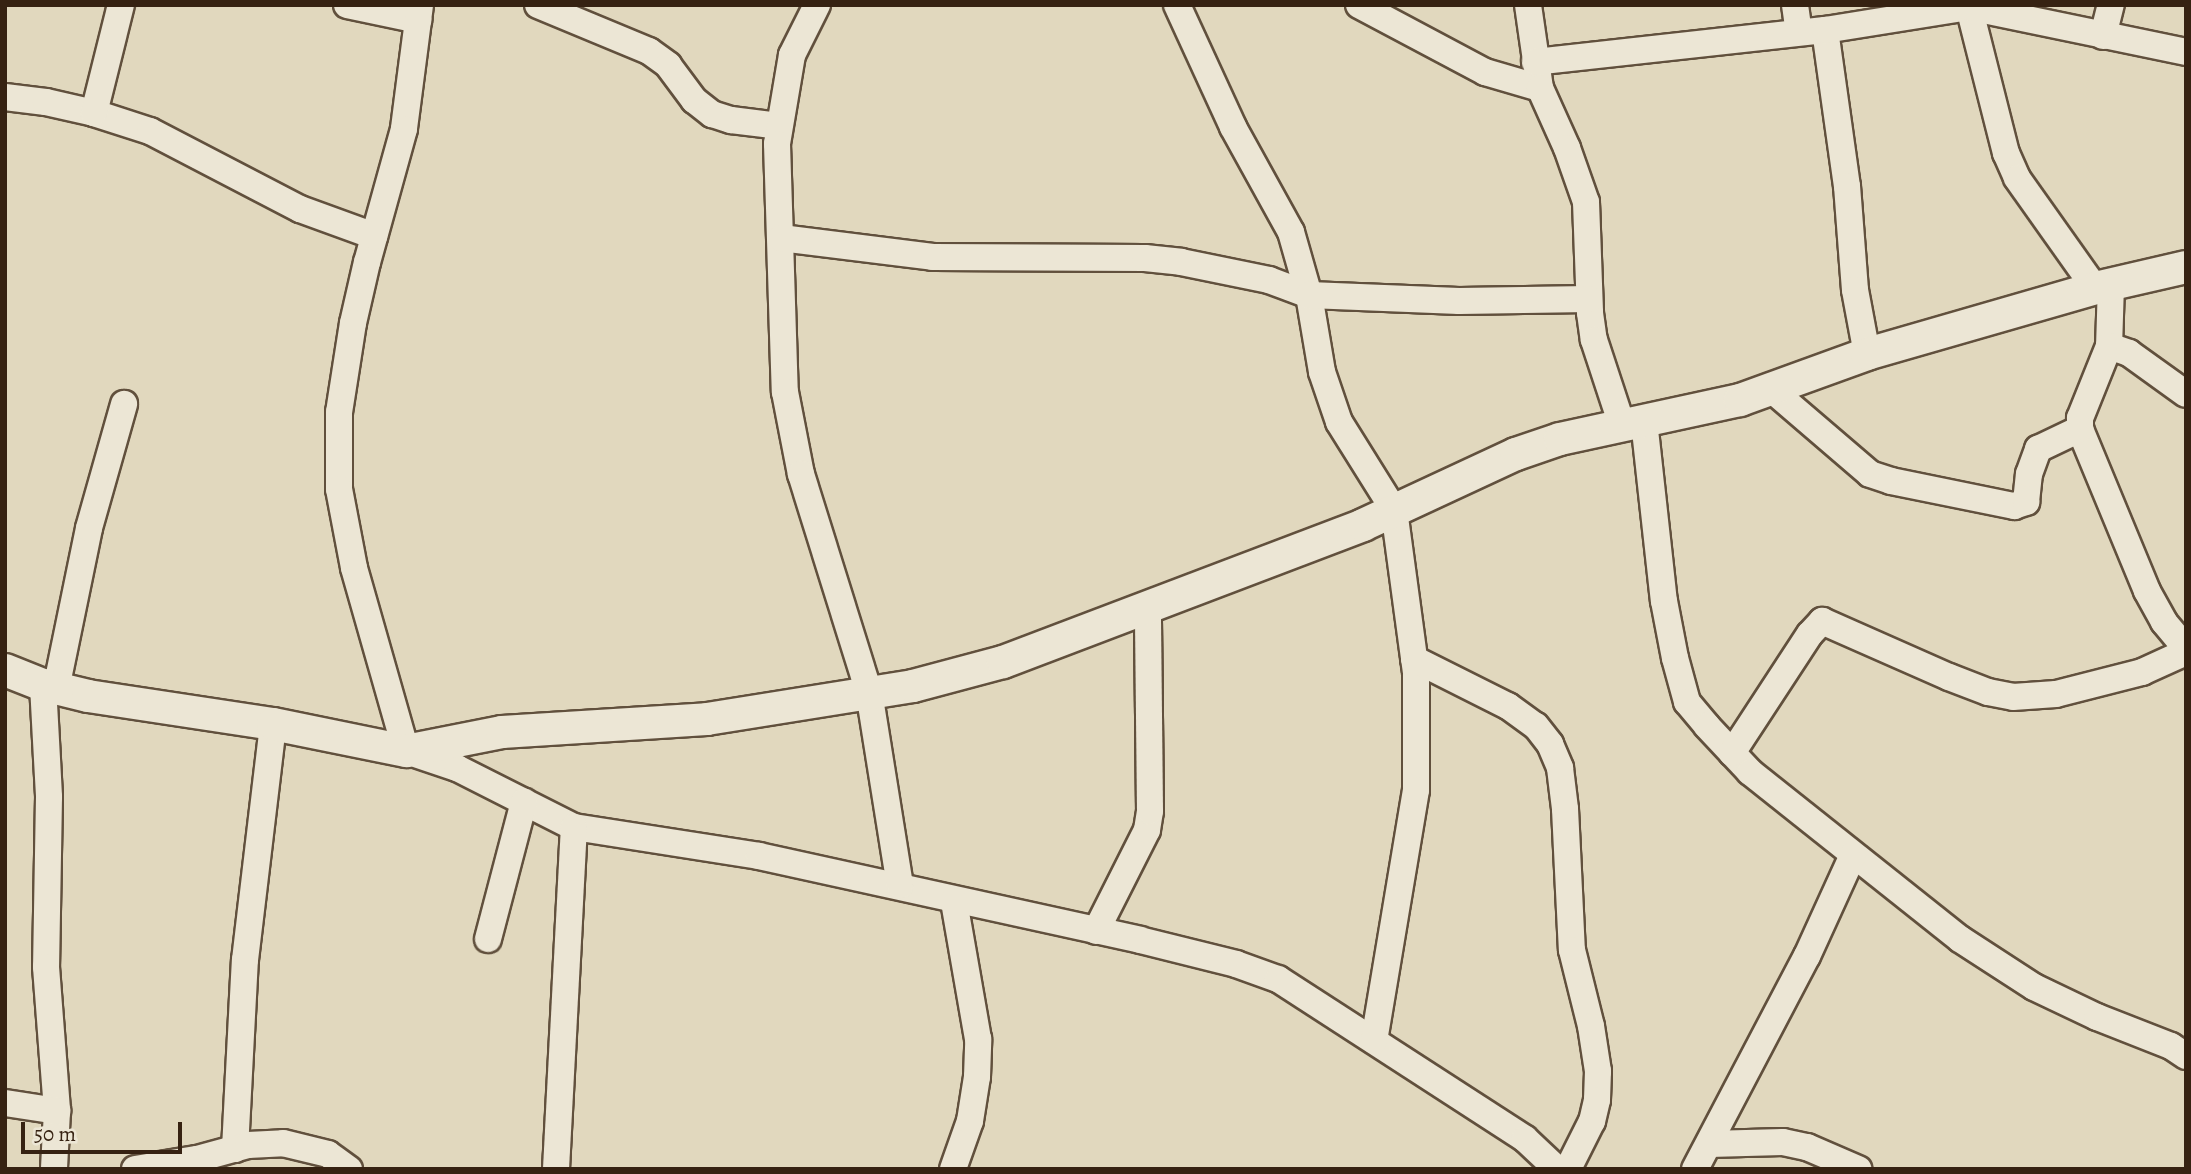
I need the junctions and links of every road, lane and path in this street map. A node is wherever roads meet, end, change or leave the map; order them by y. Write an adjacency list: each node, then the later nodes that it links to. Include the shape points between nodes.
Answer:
1 (121, 5): 18 (street)
2 (347, 5): 11 (street)
3 (538, 5): 19 (street, via 649,51 668,65 694,100 712,114)
4 (817, 5): 19 (street, via 792,55)
5 (1177, 5): 24 (street, via 1233,127 1292,232)
6 (1359, 5): 16 (street, via 1485,72)
7 (1528, 5): 15 (street)
8 (1795, 5): 12 (street)
9 (2111, 5): 13 (street)
10 (1969, 7): 12 (street); 13 (street); 23 (street, via 2006,153 2017,178)
11 (419, 13): 20 (street, via 404,129)
12 (1812, 31): 15 (street); 27 (street, via 1847,186 1855,290)
13 (2102, 36): 14 (street)
14 (2186, 52)
15 (1535, 62): 16 (street)
16 (1540, 88): 25 (street, via 1586,202)
17 (5, 97): 18 (street)
18 (94, 113): 20 (street, via 150,131 300,209)
19 (779, 126): 21 (street)
20 (374, 236): 41 (street, via 353,323 339,412 340,489 354,568)
21 (781, 238): 24 (street, via 933,257 1145,258 1269,280); 39 (street, via 787,403 801,474)
22 (2179, 273): 23 (street)
23 (2103, 286): 26 (street); 27 (street)
24 (1309, 295): 25 (street); 33 (street, via 1322,372 1334,409)
25 (1590, 299): 31 (street, via 1594,340)
26 (2109, 346): 29 (street, via 2129,353); 32 (street)
27 (1867, 354): 28 (street)
28 (1772, 389): 31 (street, via 1694,412); 32 (street, via 1870,474 2014,506 2026,502 2031,464 2038,449)
29 (2186, 394)
30 (124, 404): 38 (street)
31 (1633, 423): 33 (street, via 1516,454); 42 (street, via 1675,659 1687,702)
32 (2080, 429): 35 (street, via 2147,591)
33 (1394, 509): 34 (street); 36 (street)
34 (1148, 607): 39 (street, via 1003,662 913,686); 48 (street, via 1150,811 1143,839)
35 (2186, 650): 42 (street, via 2142,672 2056,694 2012,697 1949,677 1822,621)
36 (1414, 659): 50 (street, via 1416,810); 62 (street, via 1508,706 1536,726 1560,768 1572,950 1598,1071 1592,1121)
37 (5, 670): 38 (street)
38 (50, 687): 40 (street); 53 (street, via 46,967)
39 (870, 692): 41 (street, via 707,719 502,732); 46 (street)
40 (273, 724): 41 (street); 55 (street, via 245,960)
41 (406, 751): 43 (street, via 457,768)
42 (1732, 753): 45 (street)
43 (524, 802): 44 (street); 49 (street)
44 (574, 827): 46 (street, via 759,856); 59 (street)
45 (1853, 855): 51 (street, via 1960,939 2034,987); 54 (street, via 1807,957)
46 (900, 887): 47 (street)
47 (954, 901): 48 (street); 60 (street, via 978,1039 970,1121)
48 (1096, 931): 50 (street, via 1237,964 1278,979)
49 (488, 939)
50 (1374, 1041): 61 (street, via 1524,1139)
51 (2186, 1056)
52 (5, 1103): 53 (street)
53 (57, 1111): 56 (street)
54 (1709, 1144): 63 (street); 64 (street, via 1783,1142)
55 (235, 1149): 57 (street); 58 (street, via 283,1143 328,1154)
56 (54, 1169)
57 (135, 1169)
58 (349, 1169)
59 (556, 1169)
60 (953, 1169)
61 (1557, 1169)
62 (1568, 1169)
63 (1695, 1169)
64 (1858, 1169)

